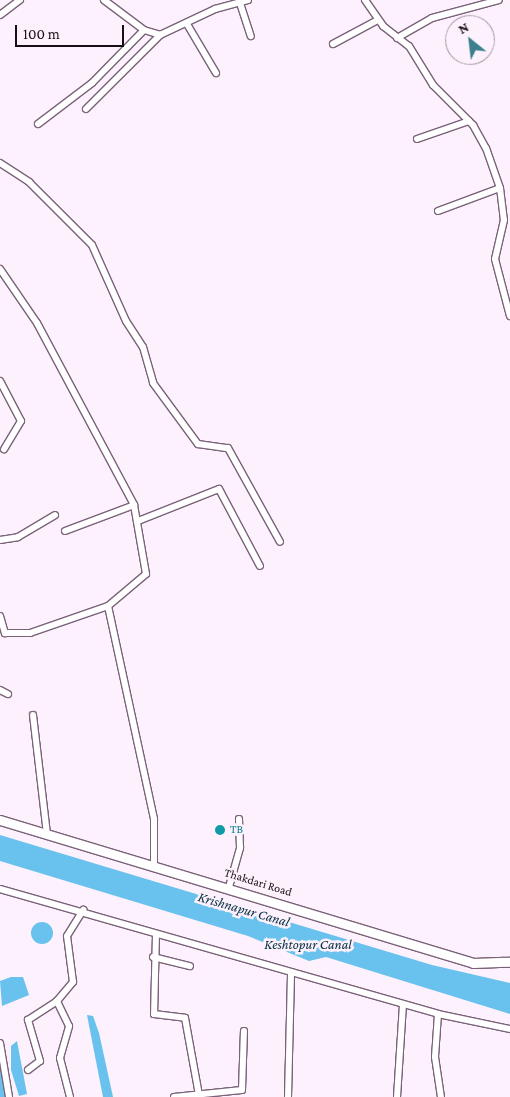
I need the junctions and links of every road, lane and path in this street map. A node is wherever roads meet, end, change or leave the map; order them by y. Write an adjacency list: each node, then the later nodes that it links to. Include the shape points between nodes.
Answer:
1 (20, 0): 7 (street)
2 (104, 0): 10 (street)
3 (239, 0): 4 (street); 9 (street); 12 (street)
4 (248, 0)
5 (365, 0): 8 (street)
6 (499, 0): 13 (street, via 432,18)
7 (0, 15)
8 (378, 20): 13 (street); 14 (street)
9 (187, 24): 11 (street); 15 (street)
10 (144, 30): 11 (street); 18 (street, via 92,82)
11 (160, 35): 16 (street)
12 (252, 36)
13 (397, 38): 17 (street, via 409,46 433,85)
14 (334, 44)
15 (216, 73)
16 (86, 109)
17 (469, 121): 19 (street); 21 (street, via 486,148)
18 (38, 124)
19 (417, 139)
20 (0, 163): 32 (street, via 29,182 92,244 126,321 143,347 154,383 198,444 228,448)
21 (500, 188): 22 (street); 24 (street, via 504,220 495,259)
22 (438, 211)
23 (0, 269): 27 (street, via 37,323)
24 (510, 316)
25 (0, 381): 26 (street, via 21,421)
26 (4, 449)
27 (134, 505): 29 (street); 30 (street)
28 (55, 514): 31 (street, via 18,537)
29 (138, 521): 33 (street, via 219,489); 34 (street, via 146,574)
30 (65, 532)
31 (0, 540)
32 (280, 542)
33 (260, 566)
34 (108, 606): 35 (street, via 30,632 5,633); 42 (street, via 154,819)
35 (0, 616)
36 (0, 690): 37 (street)
37 (8, 694)
38 (33, 714): 41 (street)
39 (239, 819): 43 (street, via 240,848)
40 (0, 820): 41 (street, Thakdari Road)
41 (47, 834): 42 (street, Thakdari Road)
42 (154, 866): 43 (street, Thakdari Road)
43 (229, 887): 48 (street, Thakdari Road, via 473,963)
44 (0, 889): 45 (street)
45 (83, 910): 46 (street); 51 (street, via 67,936 72,982)
46 (156, 934): 47 (street); 50 (street)
47 (153, 957): 49 (street); 58 (street, via 154,1014 185,1018)
48 (510, 962)
49 (190, 966)
50 (291, 972): 52 (street); 63 (street)
51 (57, 1001): 57 (street, via 28,1020 40,1061); 61 (street, via 69,1026 60,1058)
52 (403, 1004): 53 (street); 64 (street)
53 (438, 1014): 54 (street); 65 (street, via 435,1057)
54 (510, 1029)
55 (244, 1030): 59 (street, via 242,1090)
56 (0, 1043): 60 (street)
57 (28, 1070)
58 (199, 1095): 59 (street); 62 (street)
59 (207, 1096)
60 (9, 1097)
61 (68, 1097)
62 (174, 1097)
63 (288, 1097)
64 (397, 1097)
65 (441, 1097)

